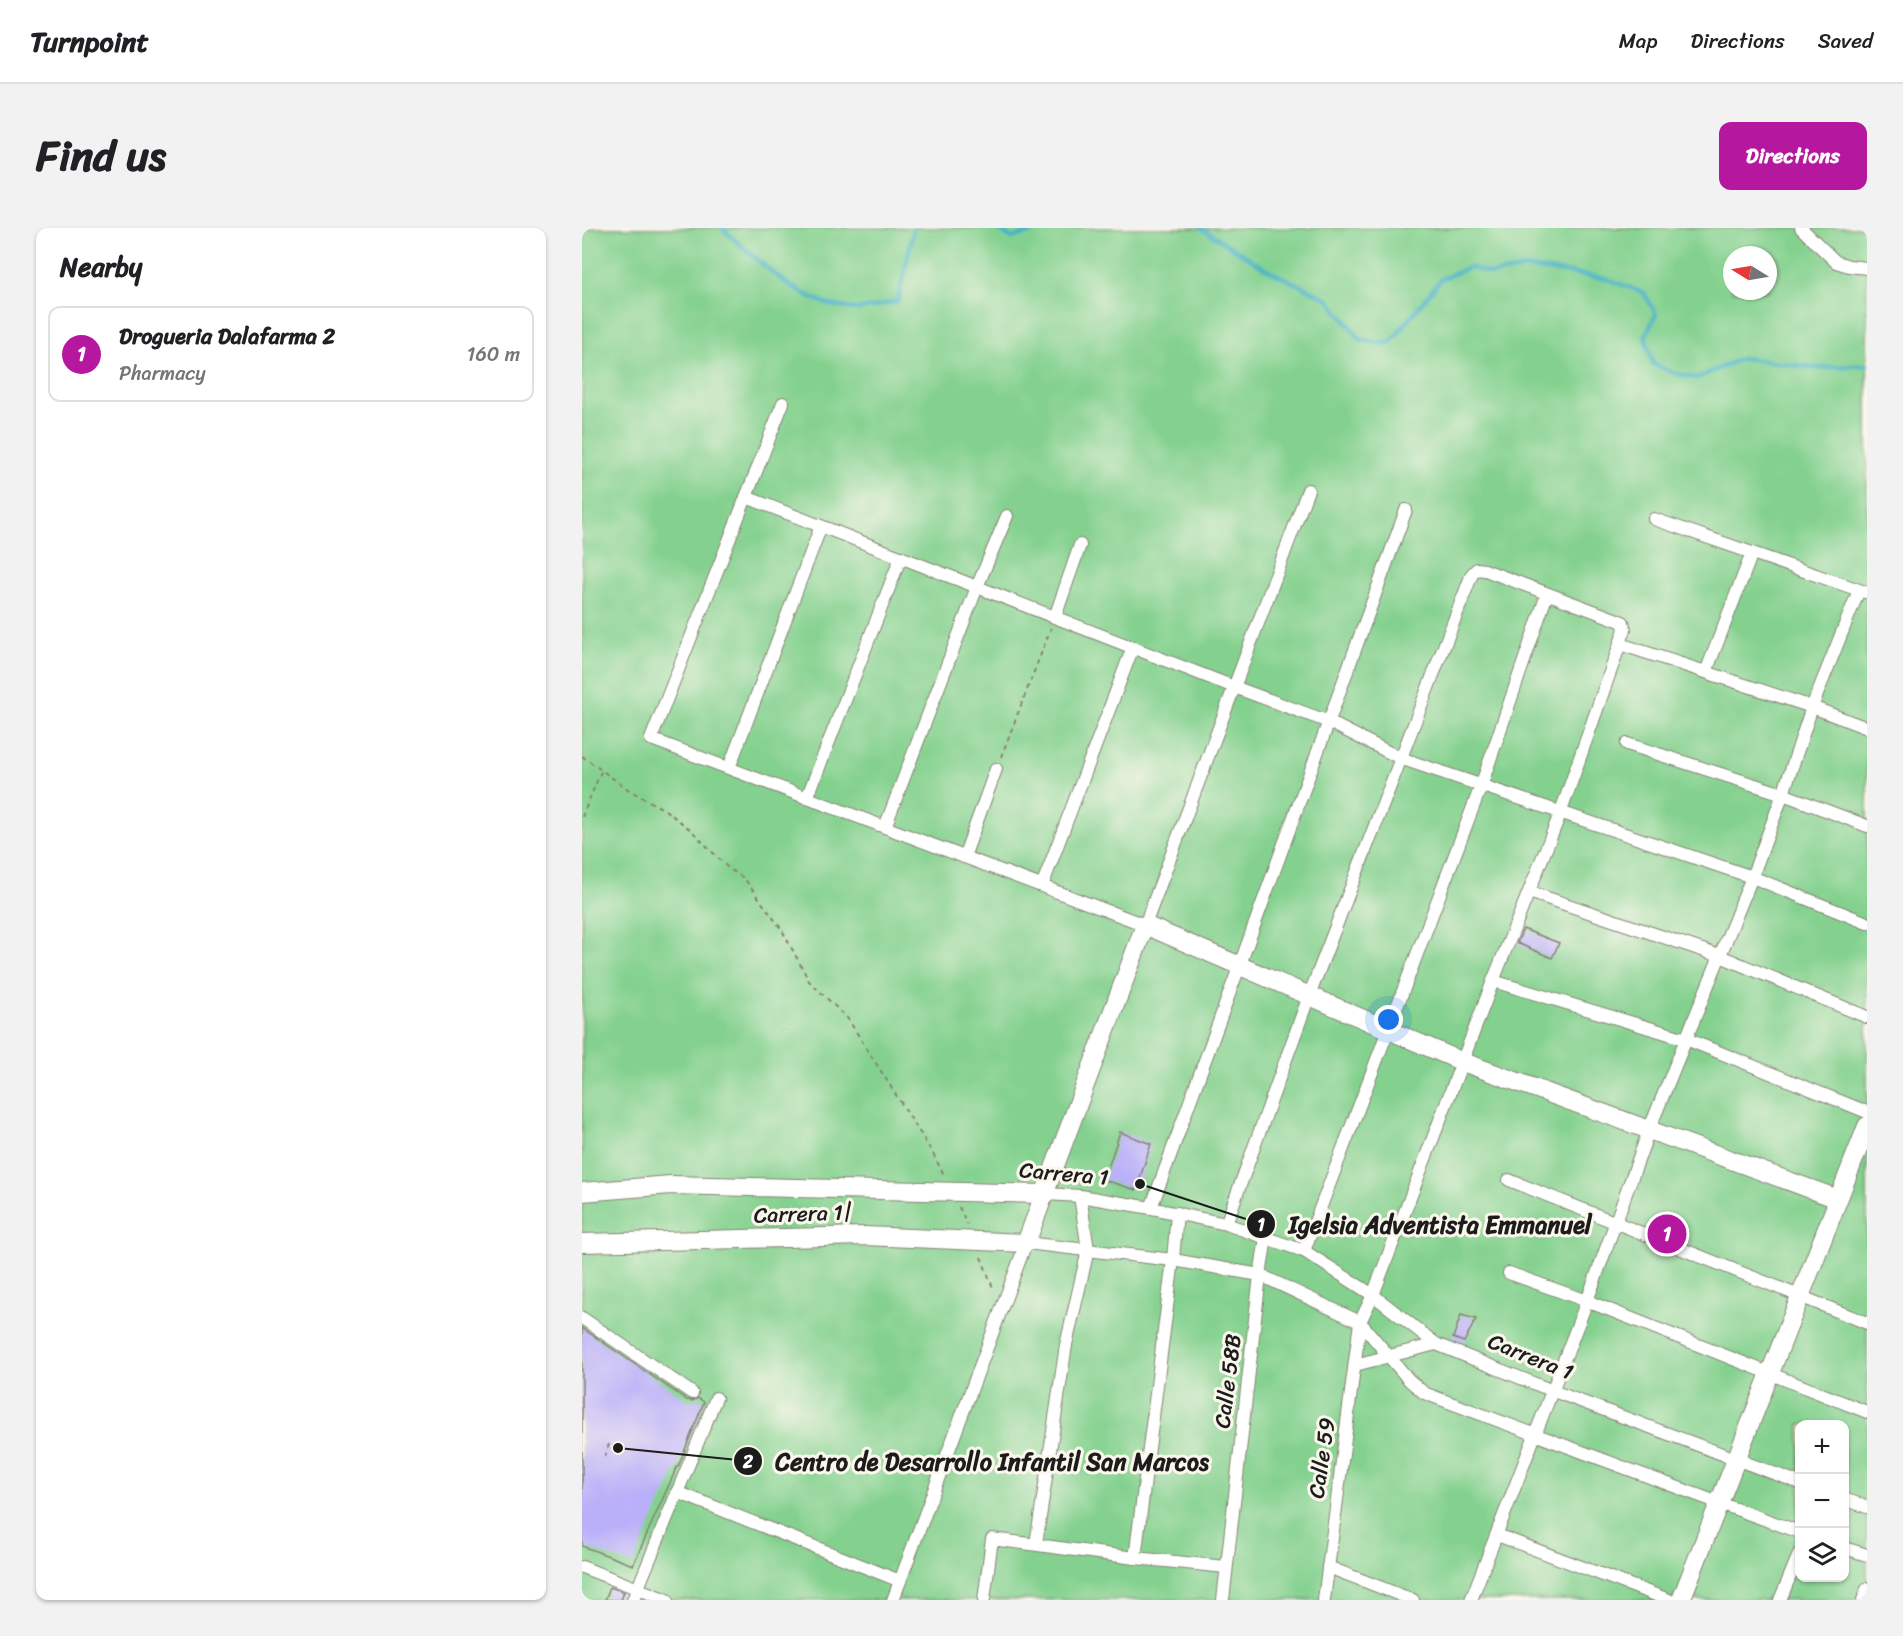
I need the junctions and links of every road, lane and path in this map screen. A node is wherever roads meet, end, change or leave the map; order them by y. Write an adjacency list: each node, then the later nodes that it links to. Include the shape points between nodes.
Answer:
1 (1801, 228): 2 (street, via 1836,262)
2 (1867, 268)
3 (783, 404): 5 (street)
4 (1308, 490): 20 (street)
5 (746, 497): 9 (street); 27 (street, via 651,739)
6 (1406, 510): 22 (street)
7 (1006, 516): 13 (street)
8 (1654, 519): 11 (street)
9 (821, 526): 12 (street); 27 (street)
10 (1080, 545): 16 (street)
11 (1752, 553): 14 (street); 19 (street)
12 (901, 557): 13 (street); 32 (street)
13 (977, 587): 16 (street); 36 (street)
14 (1863, 592): 21 (street)
15 (1547, 594): 17 (street, via 1623,622); 26 (street, via 1485,570 1477,569 1472,574); 30 (street)
16 (1055, 617): 18 (street); 28 (path)
17 (1620, 644): 19 (street); 33 (street, Calle 59)
18 (1133, 647): 20 (street); 39 (street)
19 (1706, 672): 21 (street)
20 (1234, 687): 22 (street); 42 (street)
21 (1812, 707): 23 (street); 31 (street)
22 (1329, 722): 26 (street); 44 (street)
23 (1867, 728)
24 (1626, 744): 31 (street)
25 (582, 756): 29 (path)
26 (1400, 758): 30 (street); 46 (street)
27 (729, 768): 32 (street)
28 (996, 769): 37 (street)
29 (602, 770): 34 (path); 56 (path, via 665,810 744,878 782,930 809,981 848,1019 932,1152)
30 (1481, 786): 33 (street); 48 (street)
31 (1783, 794): 35 (street); 38 (street)
32 (807, 798): 36 (street)
33 (1560, 814): 38 (street); 40 (street, Calle 59)
34 (582, 817)
35 (1867, 826)
36 (885, 827): 37 (street)
37 (964, 857): 39 (street)
38 (1752, 877): 41 (street); 43 (street)
39 (1042, 886): 42 (street)
40 (1529, 892): 43 (street); 45 (street, Calle 59)
41 (1867, 923)
42 (1145, 925): 44 (street); 58 (street)
43 (1719, 956): 47 (street); 49 (street)
44 (1240, 965): 46 (street); 61 (street)
45 (1493, 981): 49 (street); 50 (street, Calle 59)
46 (1309, 996): 48 (street); 64 (street)
47 (1867, 1017)
48 (1387, 1029): 50 (street); 70 (street)
49 (1686, 1040): 51 (street); 53 (street)
50 (1463, 1062): 53 (street); 74 (street, Calle 59)
51 (1867, 1112)
52 (1867, 1126): 54 (street)
53 (1649, 1130): 60 (street); 63 (street)
54 (1862, 1153): 60 (street)
55 (1509, 1180): 63 (street)
56 (951, 1190): 57 (street, Carrera 1, via 671,1185); 58 (street, Carrera 1); 66 (path)
57 (582, 1192)
58 (1045, 1194): 59 (street, Carrera 1); 68 (street)
59 (1080, 1196): 61 (street, Carrera 1); 69 (street)
60 (1838, 1199): 75 (street)
61 (1151, 1208): 62 (street, Carrera 1)
62 (1177, 1213): 64 (street, Carrera 1); 71 (street)
63 (1615, 1221): 75 (street); 76 (street)
64 (1226, 1224): 65 (street, Carrera 1)
65 (1266, 1238): 70 (street, Carrera 1); 73 (street, Calle 58B)
66 (975, 1241): 67 (street, Carrera 1|, via 865,1236); 68 (street, Carrera 1|); 77 (path)
67 (582, 1244)
68 (1026, 1244): 69 (street); 77 (street)
69 (1088, 1250): 71 (street); 100 (street, via 1066,1345)
70 (1304, 1251): 74 (street, Carrera 1)
71 (1173, 1260): 73 (street); 103 (street)
72 (1509, 1273): 76 (street)
73 (1260, 1275): 79 (street); 106 (street, Calle 58B)
74 (1373, 1295): 79 (street, Calle 59); 81 (street, Carrera 1)
75 (1800, 1295): 80 (street); 84 (street)
76 (1587, 1301): 84 (street); 85 (street)
77 (1003, 1306): 108 (street)
78 (582, 1317): 86 (street)
79 (1360, 1322): 82 (street); 83 (street, Calle 59)
80 (1867, 1323)
81 (1436, 1344): 82 (street); 85 (street, Carrera 1)
82 (1389, 1356): 83 (street); 89 (street, via 1424,1392)
83 (1355, 1365): 107 (street, Calle 59)
84 (1770, 1373): 88 (street); 92 (street)
85 (1553, 1391): 89 (street); 92 (street, Carrera 1)
86 (692, 1393)
87 (716, 1398): 94 (street)
88 (1867, 1412)
89 (1536, 1435): 96 (street); 99 (street)
90 (610, 1442): 91 (path)
91 (605, 1457)
92 (1735, 1460): 93 (street, Carrera 1); 96 (street)
93 (1795, 1481)
94 (677, 1492): 108 (street); 110 (street)
95 (1849, 1500): 97 (street)
96 (1719, 1503): 98 (street); 119 (street)
97 (1867, 1507)
98 (1795, 1530)
99 (1497, 1535): 117 (street); 118 (street)
100 (1035, 1544): 103 (street); 113 (street, via 992,1539)
101 (1849, 1549): 102 (street)
102 (1867, 1556)
103 (1135, 1558): 106 (street)
104 (1795, 1564): 120 (street)
105 (582, 1567): 110 (street)
106 (1226, 1567): 114 (street, Calle 58B)
107 (1328, 1567): 115 (street, Calle 59); 116 (street)
108 (900, 1581): 112 (street)
109 (1867, 1589): 121 (street)
110 (635, 1595): 111 (street)
111 (668, 1600)
112 (893, 1600)
113 (984, 1600)
114 (1223, 1600)
115 (1324, 1600)
116 (1413, 1600)
117 (1471, 1600)
118 (1669, 1600)
119 (1681, 1600)
120 (1780, 1600)
121 (1863, 1600)

